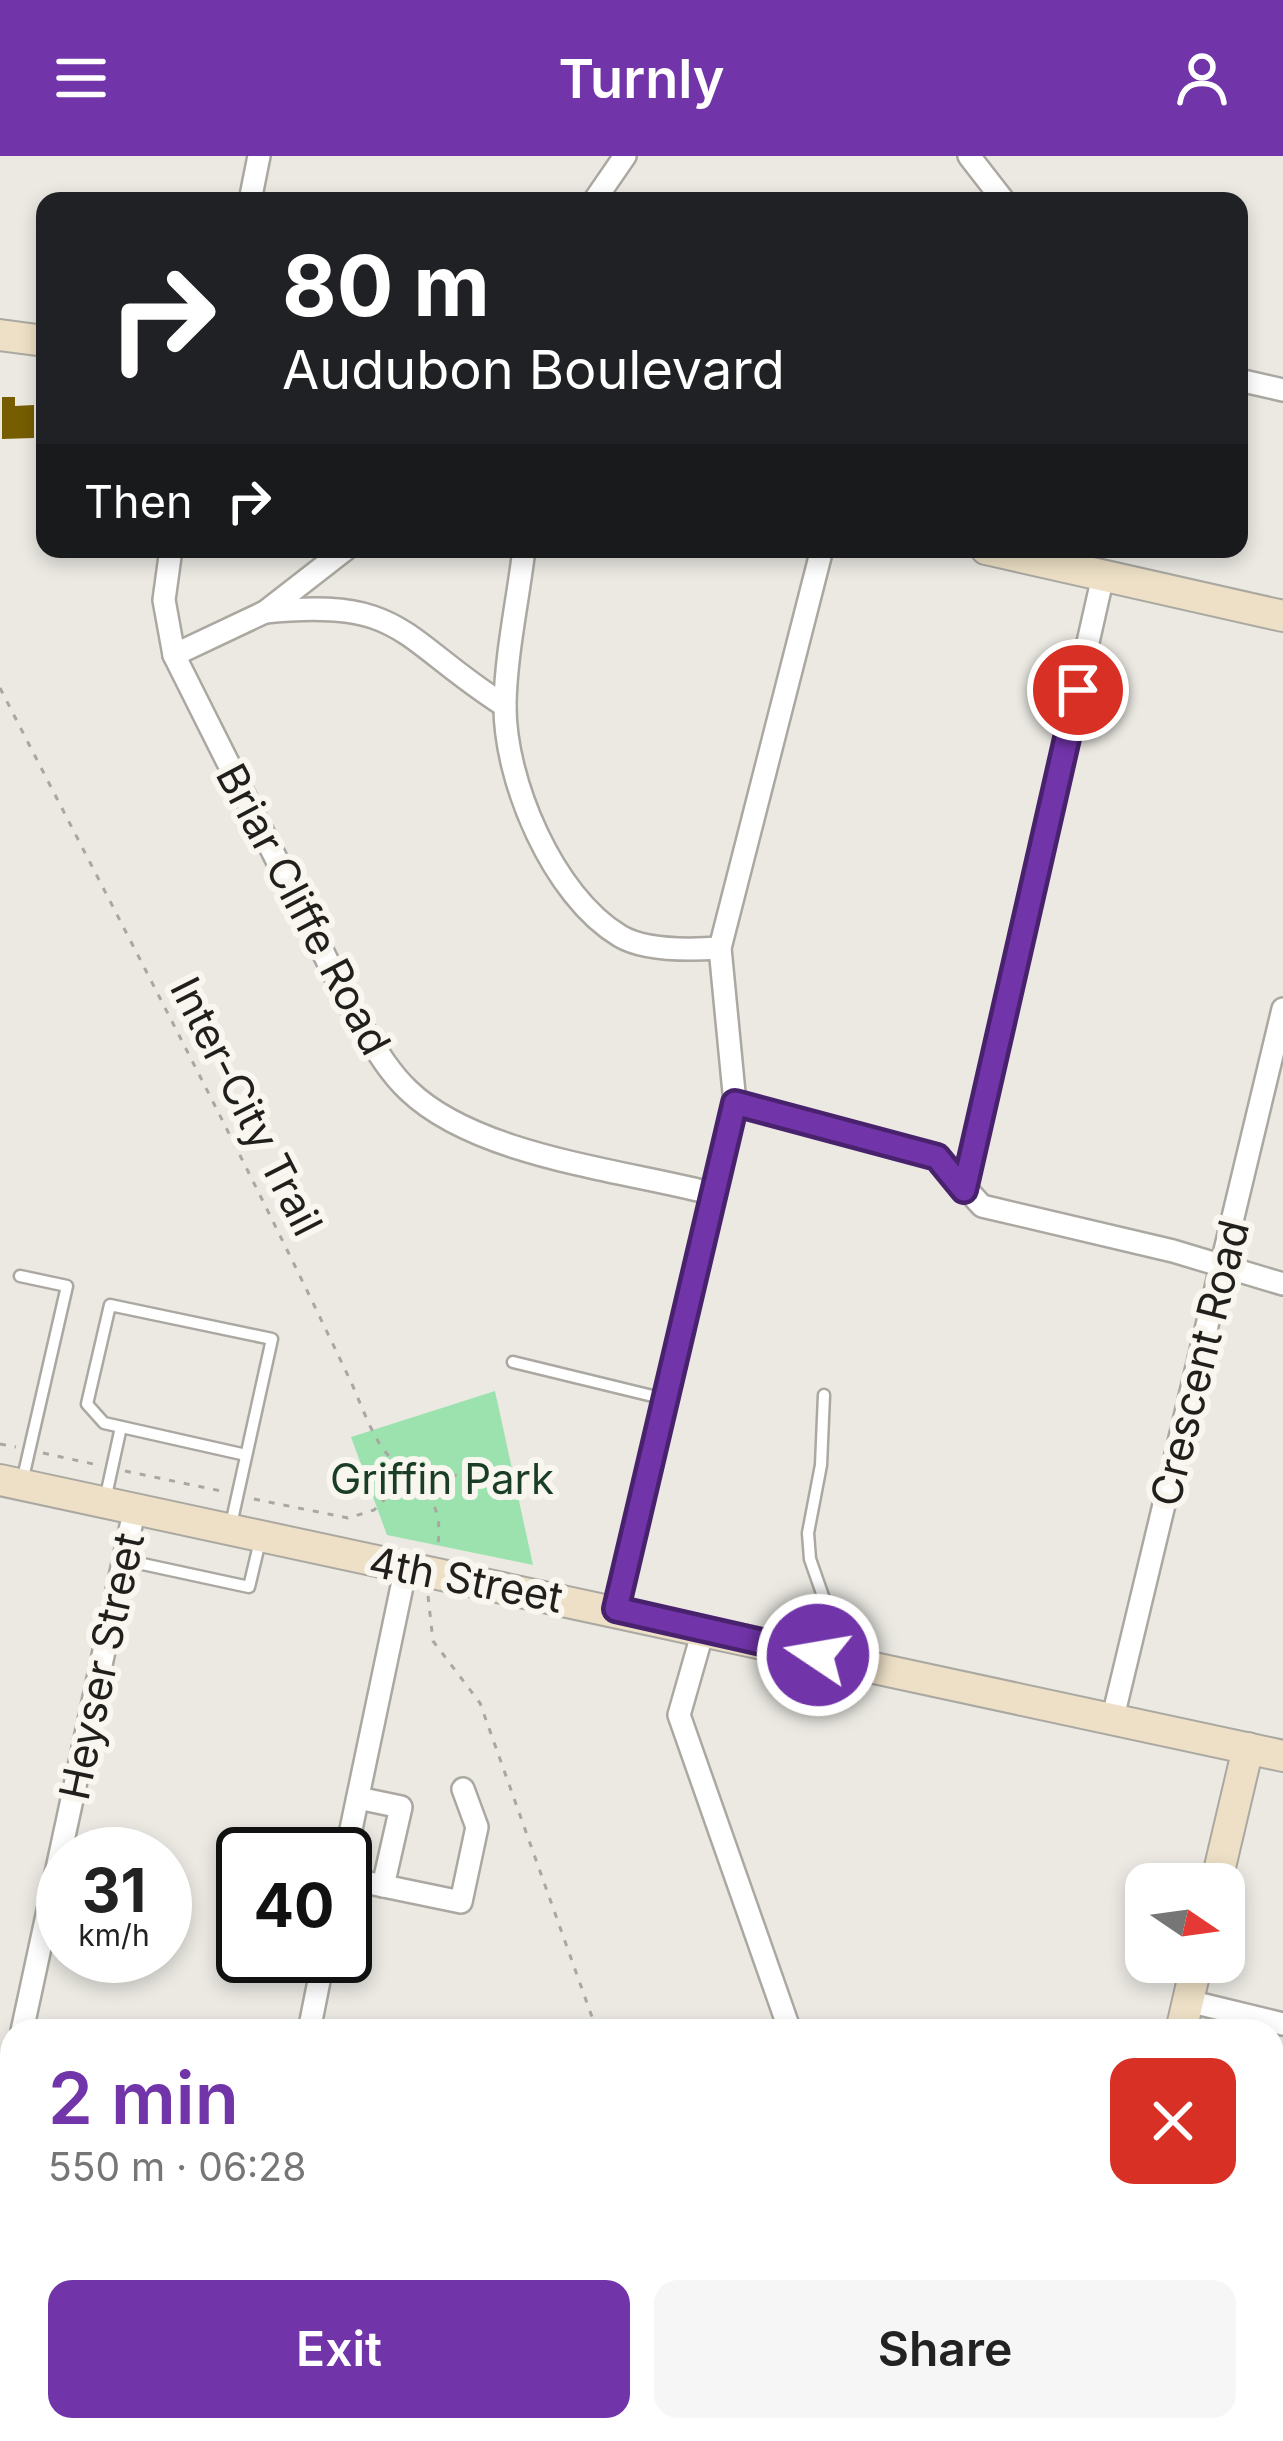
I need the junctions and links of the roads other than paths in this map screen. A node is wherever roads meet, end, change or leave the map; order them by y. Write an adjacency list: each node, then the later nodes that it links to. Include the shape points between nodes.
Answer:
1 (259, 156): 4 (street)
2 (623, 156): 5 (street)
3 (969, 156): 6 (street)
4 (252, 192)
5 (600, 192)
6 (997, 192)
7 (0, 335): 8 (street)
8 (36, 340)
9 (1248, 382): 10 (street)
10 (1283, 390)
11 (170, 558): 19 (street, Briar Cliffe Road, via 164,600)
12 (334, 558): 17 (street)
13 (523, 558): 20 (street)
14 (820, 558): 21 (street)
15 (1024, 558): 16 (street)
16 (1103, 577): 18 (street); 24 (street)
17 (265, 612): 19 (street); 20 (street, via 345,606 380,616)
18 (1283, 616)
19 (174, 655): 25 (street, Briar Cliffe Road, via 354,1014 406,1088 483,1138)
20 (505, 706): 21 (street, via 513,769 538,840 587,908 622,938)
21 (720, 948): 23 (street)
22 (1283, 1009): 26 (street, Crescent Road)
23 (735, 1103): 24 (street, via 937,1157); 25 (street)
24 (964, 1190): 26 (street, via 982,1206)
25 (714, 1194): 31 (street)
26 (1222, 1270): 28 (street); 43 (street, Crescent Road)
27 (20, 1276): 34 (lane, via 67,1286)
28 (1283, 1285)
29 (513, 1362): 31 (lane)
30 (824, 1395): 42 (lane, via 808,1533 824,1599)
31 (665, 1399): 40 (street)
32 (122, 1427): 33 (lane); 33 (lane, via 104,1423 87,1404 110,1305 272,1339); 35 (lane)
33 (247, 1455): 36 (lane)
34 (10, 1483): 35 (street, 4th Street)
35 (119, 1508): 36 (street, 4th Street); 38 (street, Heyser Street)
36 (230, 1531): 37 (street, 4th Street)
37 (261, 1537): 38 (lane, via 249,1587); 39 (street, 4th Street)
38 (124, 1560): 55 (street, Heyser Street)
39 (406, 1567): 40 (street, 4th Street); 47 (street)
40 (616, 1609): 41 (street, 4th Street)
41 (703, 1630): 42 (street, 4th Street); 57 (street, via 679,1715)
42 (818, 1655): 43 (street, 4th Street)
43 (1113, 1717): 44 (street, 4th Street)
44 (1248, 1748): 45 (street, 4th Street); 49 (street)
45 (1283, 1756)
46 (463, 1789): 51 (street, via 476,1827 461,1902)
47 (358, 1798): 48 (street); 51 (street, via 400,1807)
48 (352, 1827)
49 (1221, 1863)
50 (372, 1884): 51 (street)
51 (383, 1886)
52 (318, 1983): 56 (street)
53 (1192, 1983): 54 (street)
54 (1185, 2016): 58 (street)
55 (25, 2019)
56 (311, 2019)
57 (786, 2019)
58 (1222, 2019)

